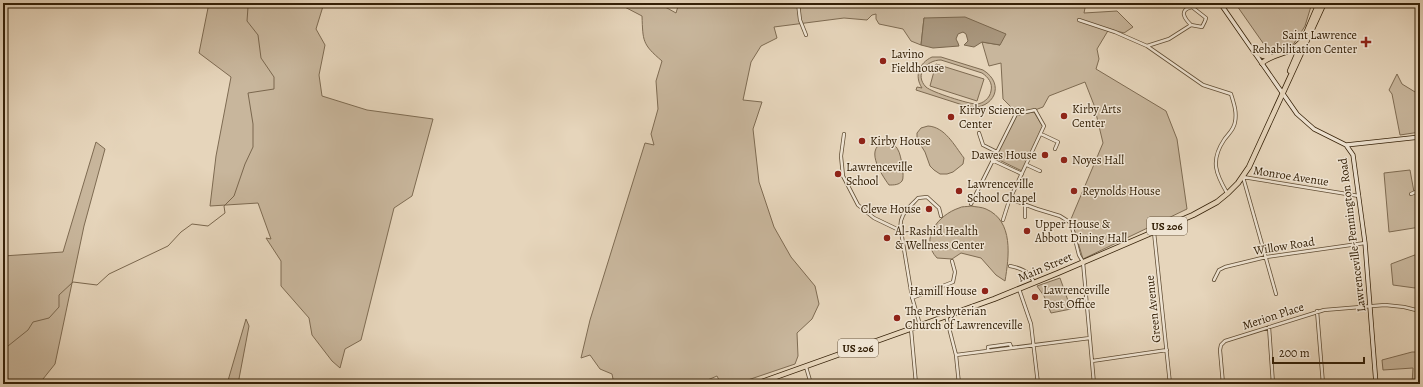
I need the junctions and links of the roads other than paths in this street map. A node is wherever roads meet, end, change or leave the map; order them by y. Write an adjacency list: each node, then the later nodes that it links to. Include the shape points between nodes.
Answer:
1 (798, 3): 6 (street, via 800,20)
2 (1220, 3): 9 (street, Lawrenceville-Pennington Road)
3 (1323, 4): 7 (highway, US 206); 12 (highway, US 206)
4 (1079, 20): 8 (street)
5 (1191, 25): 5 (street, via 1202,27 1206,21 1206,18 1192,7 1184,12 1185,19); 8 (street, via 1169,39)
6 (806, 35)
7 (1303, 39): 10 (highway, via 1287,52); 12 (highway, US 206)
8 (1146, 46): 26 (street, via 1203,85 1231,94 1236,112 1235,124 1216,154 1218,177)
9 (1254, 52): 10 (highway); 11 (street, Lawrenceville-Pennington Road)
10 (1271, 56): 11 (highway)
11 (1262, 63): 12 (street, Lawrenceville-Pennington Road)
12 (1282, 94): 17 (street, Lawrenceville-Pennington Road, via 1307,123); 24 (highway, Main Street / US 206)
13 (980, 133): 19 (street, via 983,145)
14 (844, 134): 35 (street, via 841,156 843,176 858,205 874,218)
15 (1041, 134): 18 (street, via 1058,142); 19 (street, via 1044,126 1035,110 1016,114); 21 (street)
16 (1420, 137): 17 (street)
17 (1346, 145): 28 (street, Lawrenceville-Pennington Road, via 1352,151)
18 (1055, 149)
19 (997, 152): 20 (street)
20 (992, 160): 23 (street); 30 (street)
21 (1027, 164): 22 (street); 23 (street)
22 (1040, 171)
23 (1022, 174): 29 (street)
24 (1243, 177): 26 (highway, Main Street / US 206); 28 (street, Monroe Avenue); 38 (street)
25 (1420, 190): 27 (street)
26 (1228, 193): 36 (highway, Main Street / US 206, via 1202,210)
27 (1411, 194)
28 (1359, 196): 37 (street, Lawrenceville-Pennington Road)
29 (1010, 198): 31 (street); 34 (street)
30 (971, 204)
31 (1025, 204): 33 (street); 40 (street, via 1060,216 1071,223)
32 (941, 216): 35 (street, via 939,208 927,197 918,198 901,218)
33 (1025, 217)
34 (1003, 220)
35 (901, 231): 46 (street)
36 (1154, 232): 40 (highway, Main Street / US 206); 56 (street, Green Avenue)
37 (1365, 244): 38 (street, Willow Road); 47 (street, Lawrenceville-Pennington Road)
38 (1266, 257): 42 (street, Willow Road, via 1225,266 1219,270); 45 (street)
39 (952, 261): 46 (street, via 955,272 953,282)
40 (1083, 262): 43 (highway, Main Street / US 206); 54 (street)
41 (1010, 266): 43 (street, via 1022,268)
42 (1214, 280)
43 (1034, 283): 44 (highway, Main Street / US 206)
44 (1019, 289): 50 (highway, Main Street / US 206); 55 (street, via 1029,315)
45 (1276, 294)
46 (912, 298): 51 (street)
47 (1371, 306): 48 (street, Merion Place, via 1395,306); 49 (street, Merion Place); 71 (street, Lawrenceville-Pennington Road)
48 (1420, 311)
49 (1317, 312): 52 (street, Merion Place); 70 (street)
50 (946, 316): 51 (highway, Main Street / US 206); 57 (street)
51 (920, 325): 53 (highway, Main Street / US 206)
52 (1269, 327): 68 (street, Merion Place, via 1225,341 1221,345); 69 (street)
53 (911, 329): 59 (highway, Main Street / US 206); 63 (street)
54 (1090, 338): 55 (street); 58 (street)
55 (1034, 345): 57 (street); 65 (street)
56 (1167, 350): 58 (street); 67 (street, Green Avenue)
57 (956, 355): 60 (street)
58 (1092, 361): 66 (street)
59 (805, 367): 61 (highway, Main Street / US 206); 62 (street)
60 (959, 383): 64 (street)
61 (756, 384)
62 (811, 384)
63 (916, 384)
64 (949, 384)
65 (1038, 384)
66 (1094, 384)
67 (1170, 384)
68 (1223, 384)
69 (1273, 384)
70 (1323, 384)
71 (1376, 384)

